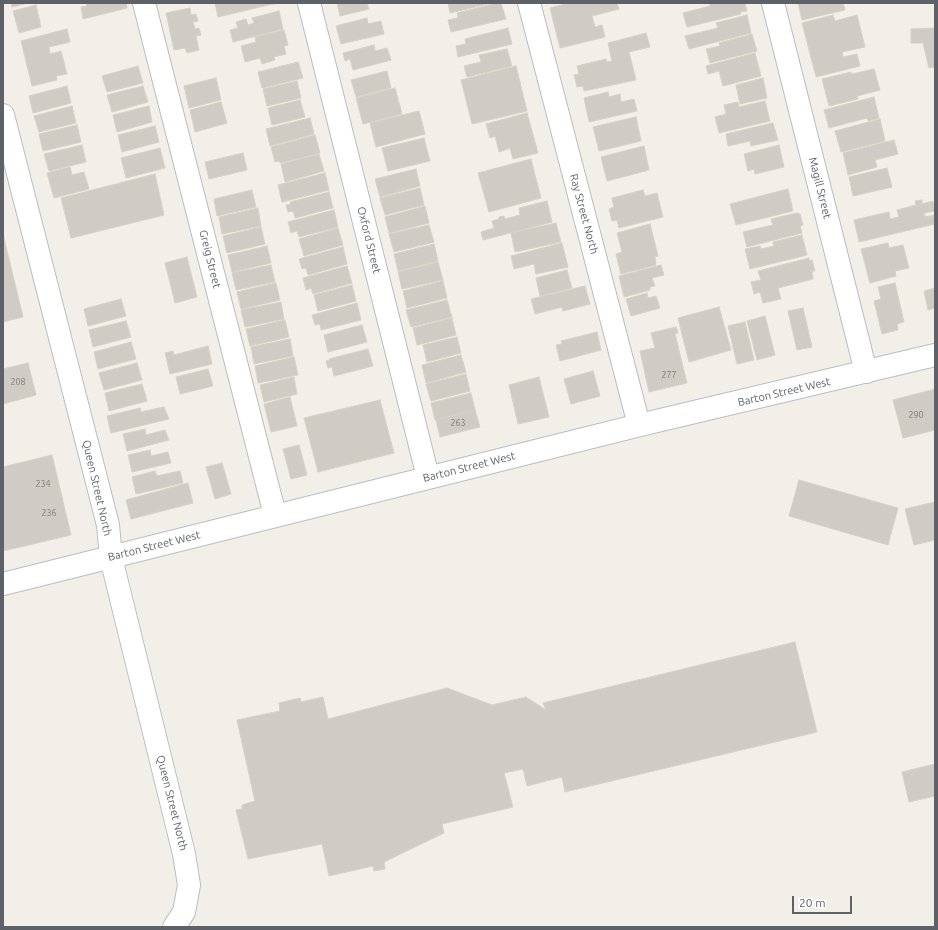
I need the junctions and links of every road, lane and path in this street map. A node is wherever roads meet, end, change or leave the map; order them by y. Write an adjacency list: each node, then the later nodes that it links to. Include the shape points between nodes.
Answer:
1 (144, 3): 10 (street, Greig Street)
2 (309, 3): 9 (street, Oxford Street)
3 (530, 3): 8 (street, Ray Street North)
4 (773, 3): 7 (street, Magill Street)
5 (3, 116): 11 (street, Queen Street North, via 108,525)
6 (935, 355): 7 (street, Barton Street West)
7 (866, 372): 8 (street, Barton Street West)
8 (640, 425): 9 (street, Barton Street West)
9 (428, 477): 10 (street, Barton Street West)
10 (275, 515): 11 (street, Barton Street West)
11 (111, 558): 12 (street, Barton Street West); 13 (street, Queen Street North, via 184,854 189,885 184,912)
12 (3, 584)
13 (174, 927)

